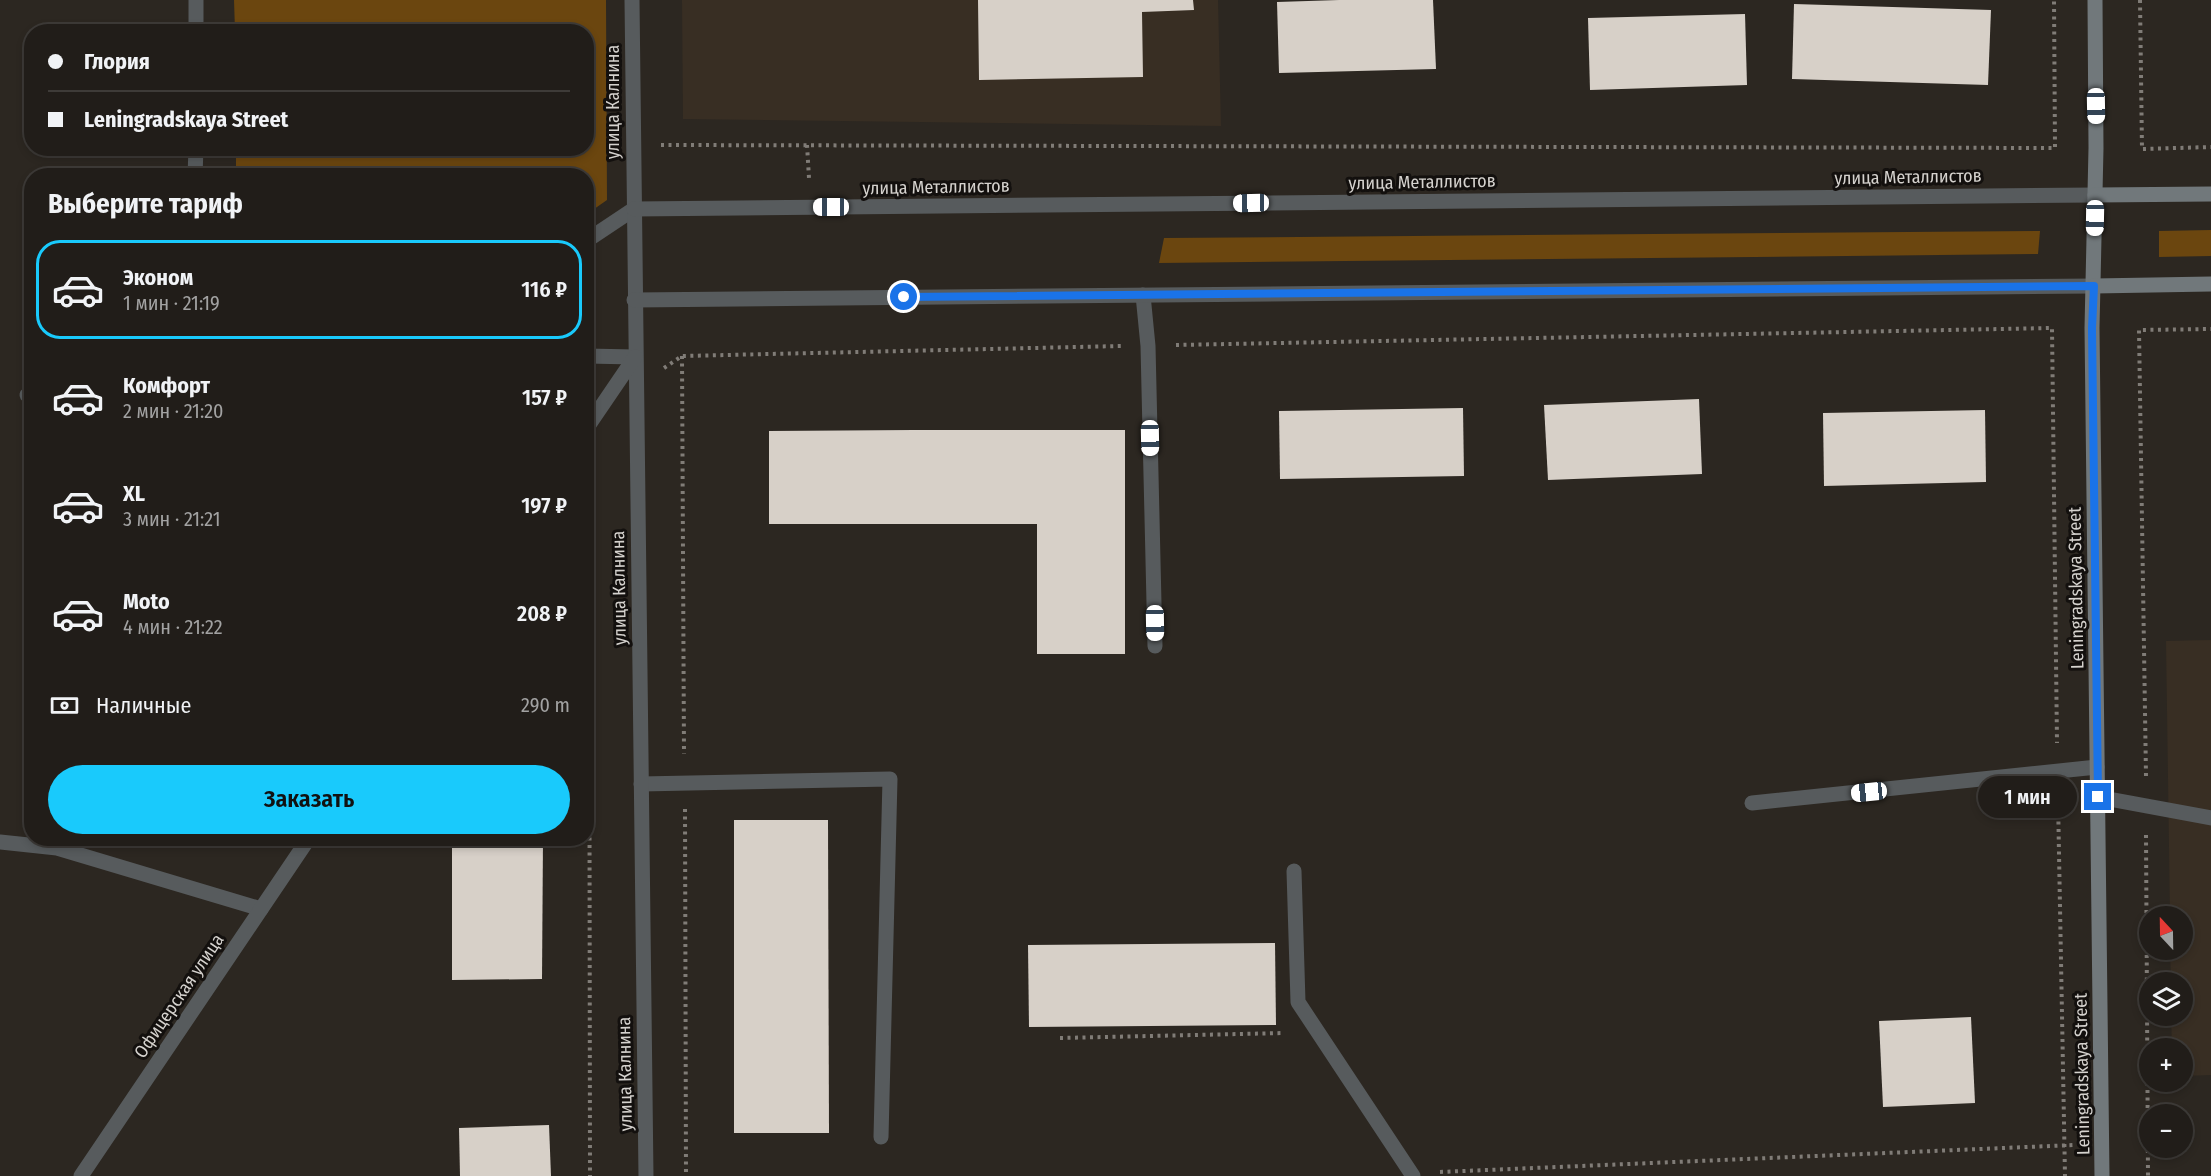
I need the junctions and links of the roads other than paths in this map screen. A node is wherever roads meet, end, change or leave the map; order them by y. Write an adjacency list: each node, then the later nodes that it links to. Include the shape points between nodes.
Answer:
1 (196, 0): 4 (street)
2 (632, 0): 7 (street, улица Калнина)
3 (2095, 0): 6 (street, Leningradskaya Street)
4 (196, 24)
5 (2211, 194): 6 (street, улица Металлистов)
6 (2095, 195): 7 (street, улица Металлистов); 10 (street, Leningradskaya Street)
7 (634, 209): 8 (street); 12 (street, улица Калнина)
8 (594, 236)
9 (2211, 284): 10 (street)
10 (2094, 286): 11 (street); 17 (street, Leningradskaya Street)
11 (1143, 295): 12 (street); 16 (street, via 1148,346)
12 (634, 300): 14 (street, улица Калнина)
13 (594, 356): 14 (street)
14 (635, 357): 15 (street); 18 (street, улица Калнина)
15 (594, 414)
16 (1155, 646)
17 (2097, 767): 19 (street, Leningradskaya Street); 20 (street)
18 (641, 784): 28 (street, via 890,779); 31 (street, улица Калнина)
19 (2098, 797): 21 (street); 32 (street, Leningradskaya Street)
20 (1752, 803)
21 (2211, 818)
22 (0, 842): 23 (street)
23 (24, 845)
24 (33, 846): 27 (street, via 57,849)
25 (304, 846): 27 (street, Офицерская улица)
26 (1294, 871): 29 (street, via 1298,1002)
27 (261, 909): 30 (street, Офицерская улица)
28 (881, 1137)
29 (1413, 1175)
30 (81, 1176)
31 (646, 1176)
32 (2102, 1176)

